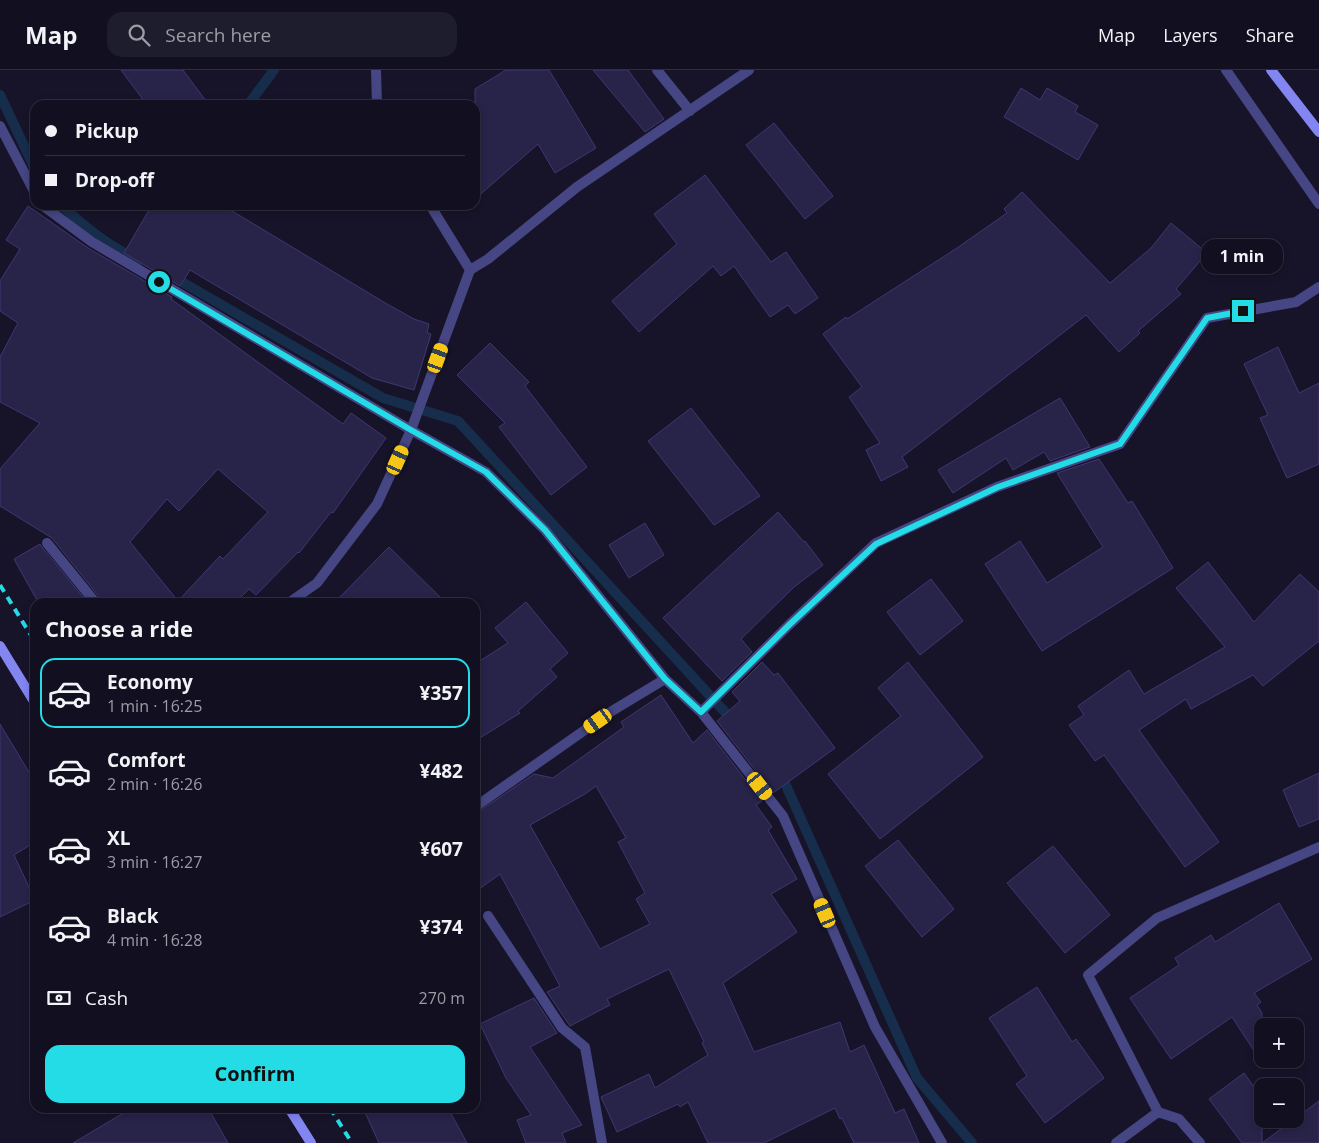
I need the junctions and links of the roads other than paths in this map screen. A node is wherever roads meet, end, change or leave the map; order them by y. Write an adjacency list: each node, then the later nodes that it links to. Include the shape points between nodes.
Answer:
1 (376, 70): 6 (street)
2 (657, 70): 7 (street)
3 (749, 70): 7 (street)
4 (1226, 70): 11 (street)
5 (1271, 70): 9 (main road)
6 (378, 100)
7 (690, 111): 14 (street, via 577,187 488,260)
8 (0, 126): 10 (street)
9 (1319, 132)
10 (30, 183)
11 (1319, 204)
12 (49, 210): 16 (street, via 92,242)
13 (433, 210): 14 (street)
14 (470, 270): 16 (street)
15 (1319, 287): 23 (street, via 1296,302 1207,318 1120,444 998,487 876,544)
16 (411, 430): 19 (street, via 377,504 317,583); 21 (street, via 486,472 532,517)
17 (47, 543): 18 (street)
18 (92, 598)
19 (296, 598)
20 (0, 646): 22 (main road)
21 (665, 679): 23 (street); 24 (street, via 612,711)
22 (30, 695)
23 (701, 712): 31 (street, via 783,816 875,1027)
24 (480, 803)
25 (1319, 847): 27 (street, via 1157,918 1088,975)
26 (488, 916): 30 (street, via 562,1028 585,1047)
27 (1158, 1112): 32 (street); 33 (street, via 1179,1119)
28 (291, 1113): 29 (main road)
29 (311, 1143)
30 (602, 1143)
31 (942, 1143)
32 (1116, 1143)
33 (1200, 1143)

